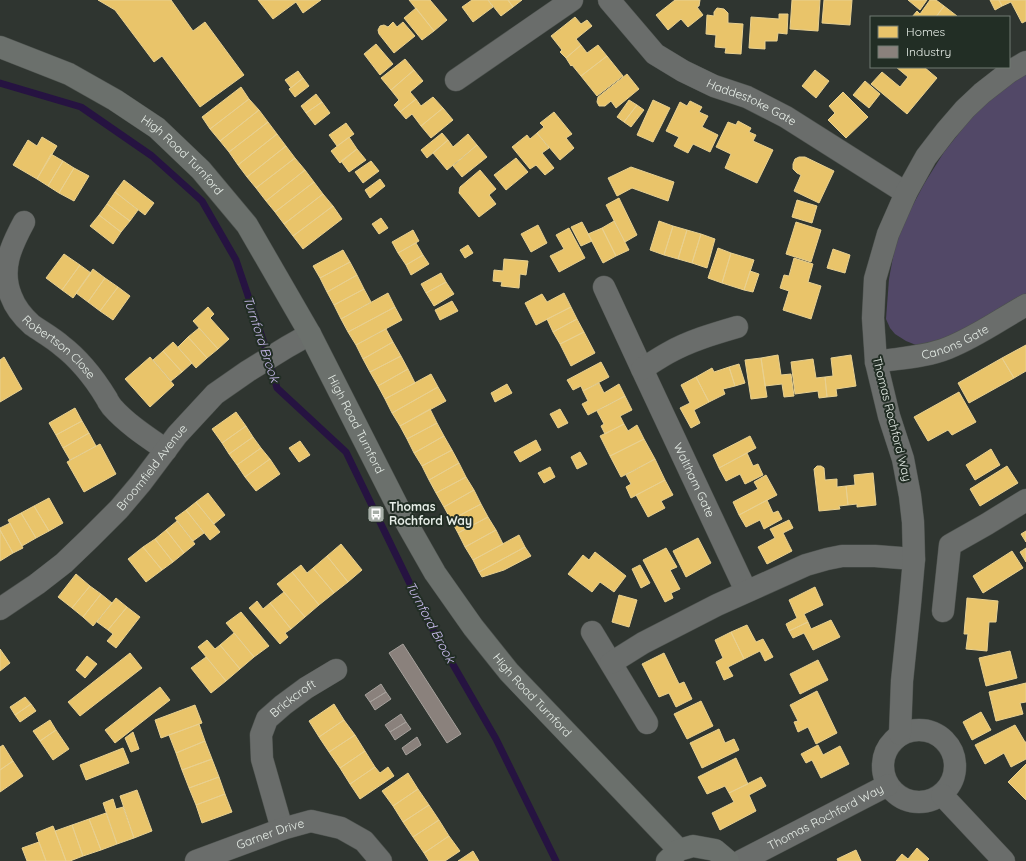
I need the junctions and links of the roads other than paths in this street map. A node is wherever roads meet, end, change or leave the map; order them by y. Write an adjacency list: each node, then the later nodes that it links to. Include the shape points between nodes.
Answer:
1 (572, 0): 5 (street)
2 (609, 0): 6 (street, Haddestoke Gate, via 655,54 714,86 747,97 786,117)
3 (0, 47): 11 (main road, High Road Turnford, via 68,74 115,100 157,128 201,170 247,225)
4 (1026, 62): 6 (street, Thomas Rochford Way, via 1009,72 965,109 926,157)
5 (456, 80)
6 (906, 193): 12 (street, Thomas Rochford Way, via 888,234 875,279 873,318)
7 (24, 222): 14 (street, Robertson Close, via 15,238 5,268 13,302 31,324 61,345 84,367 111,405 129,423)
8 (604, 287): 13 (street, Waltham Gate)
9 (1026, 305): 12 (street, Canons Gate, via 948,348 928,354)
10 (737, 327): 13 (street, via 688,343 667,353)
11 (310, 334): 14 (street, Broomfield Avenue, via 215,394); 28 (main road, High Road Turnford, via 435,573 509,672)
12 (876, 362): 16 (street, Thomas Rochford Way, via 903,459 913,522)
13 (642, 370): 17 (street, Waltham Gate)
14 (166, 450): 18 (street, Broomfield Avenue, via 119,509 64,563)
15 (1026, 500): 19 (street, via 950,545)
16 (914, 559): 17 (street, via 842,556 806,565); 24 (street, Thomas Rochford Way, via 902,681)
17 (746, 592): 21 (street, via 643,643)
18 (0, 609)
19 (943, 611)
20 (592, 632): 21 (street)
21 (611, 663): 23 (street)
22 (336, 670): 27 (street, Brickcroft, via 283,705 267,719 261,735 262,759)
23 (647, 723)
24 (900, 734): 25 (street, via 886,750 882,768); 26 (street, via 914,729 932,731 951,747 956,763 954,777)
25 (888, 786): 26 (street, via 905,800 925,803); 32 (street, Thomas Rochford Way)
26 (942, 795): 33 (street)
27 (282, 829): 29 (street, Garner Drive); 30 (street, Garner Drive, via 311,821 341,828 364,841)
28 (673, 855): 31 (main road, via 693,846 716,850)
29 (196, 861)
30 (381, 861)
31 (728, 861)
32 (741, 861)
33 (1004, 861)

